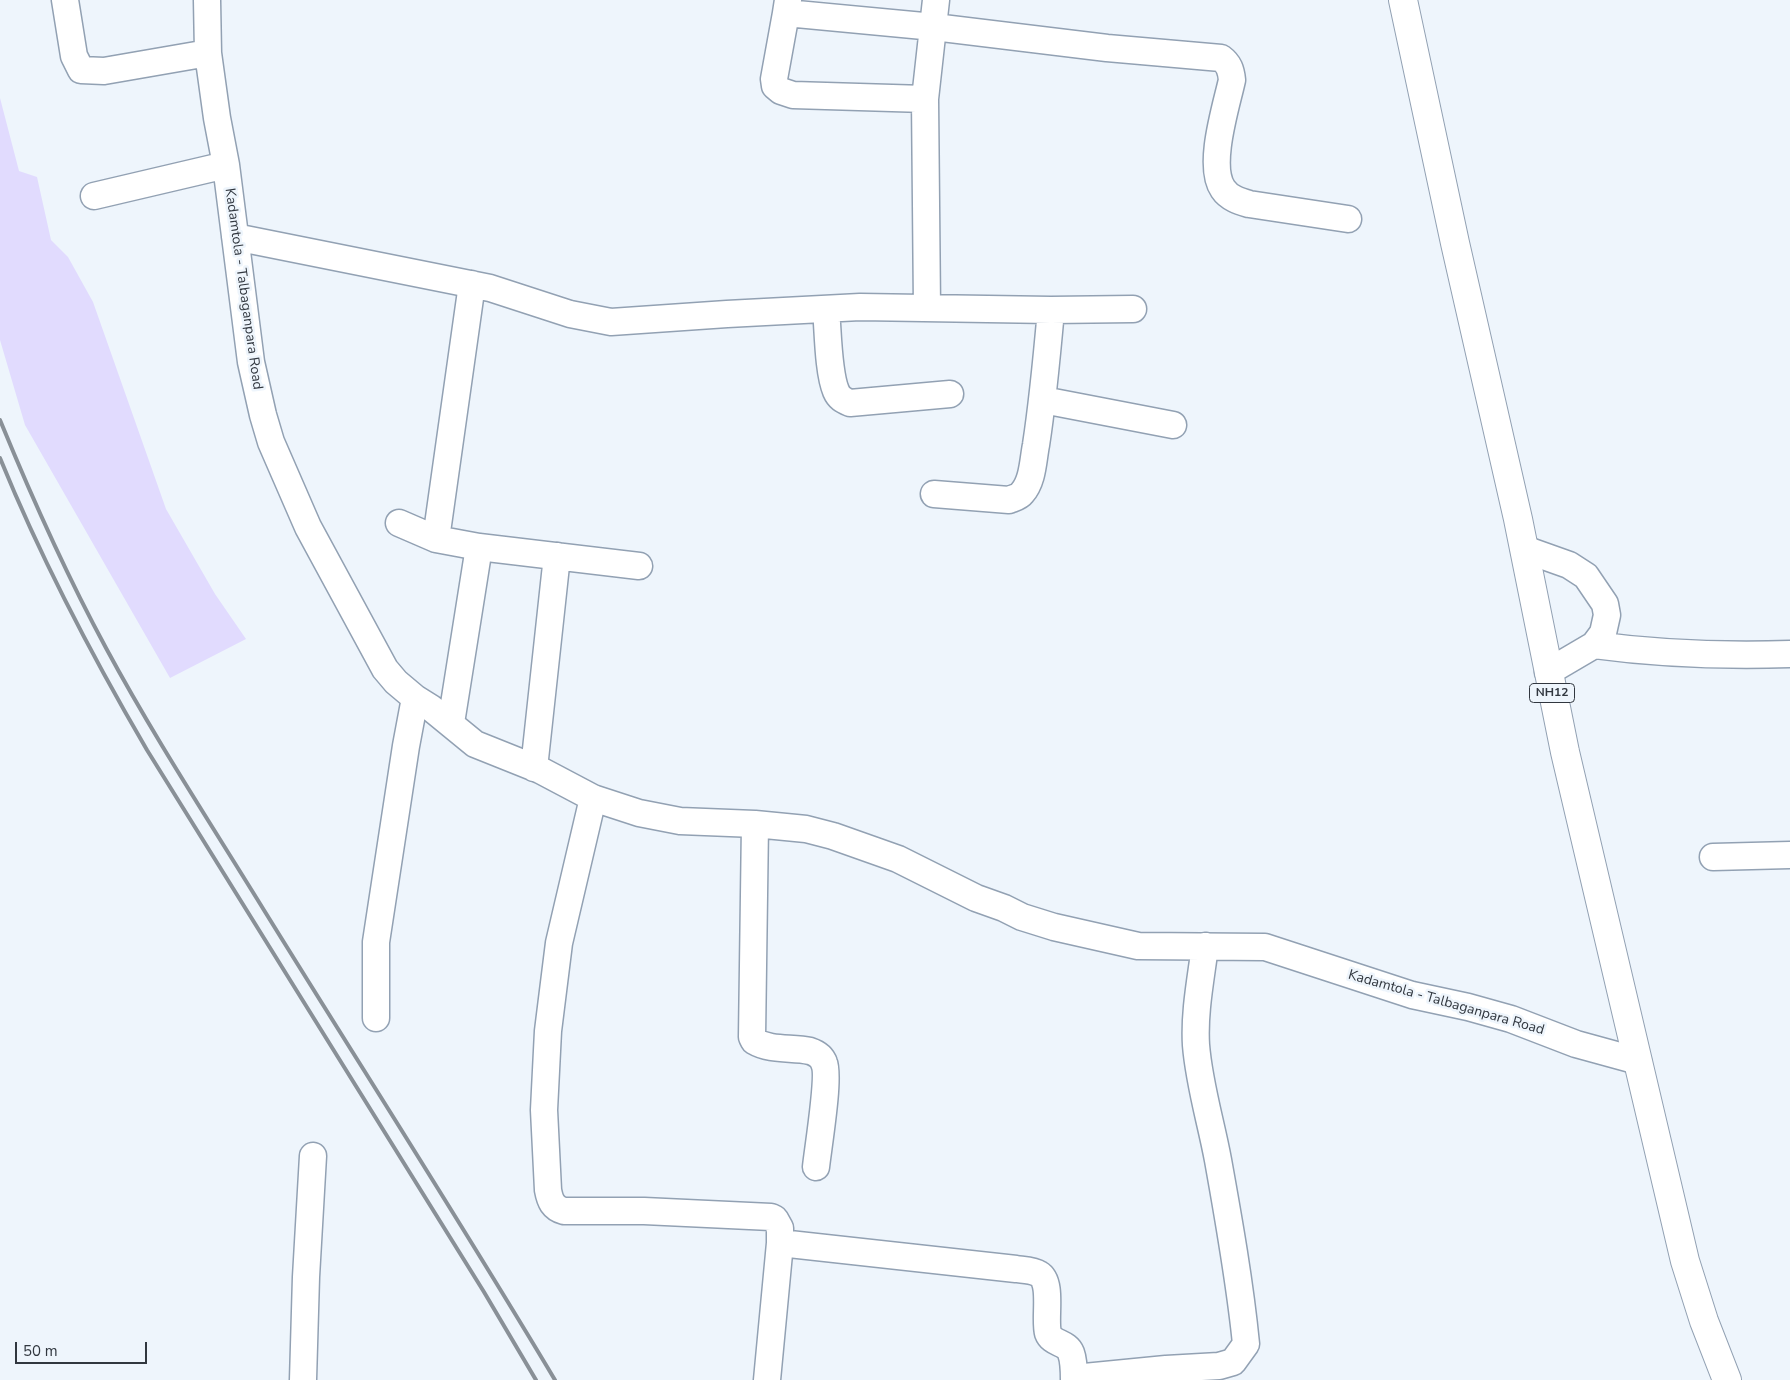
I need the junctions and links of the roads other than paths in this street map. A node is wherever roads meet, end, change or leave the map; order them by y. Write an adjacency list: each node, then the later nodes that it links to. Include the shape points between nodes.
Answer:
1 (65, 0): 7 (street, via 74,56 81,70 104,71)
2 (207, 0): 7 (street, Kadamtola - Talbaganpara Road)
3 (936, 0): 6 (street)
4 (1403, 0): 25 (main road, NH12)
5 (787, 7): 6 (street); 8 (street, via 774,79 775,86 782,91 793,96)
6 (934, 27): 8 (street); 11 (street, via 1221,58 1231,69 1232,80 1218,143 1216,168 1223,190 1234,199 1249,204)
7 (208, 53): 9 (street, Kadamtola - Talbaganpara Road)
8 (925, 99): 14 (street)
9 (226, 165): 10 (street); 12 (street, Kadamtola - Talbaganpara Road)
10 (94, 196)
11 (1348, 219)
12 (236, 237): 13 (street); 31 (street, Kadamtola - Talbaganpara Road, via 251,362 272,442 308,527 381,662 396,682)
13 (472, 284): 15 (street, via 570,314 611,322); 23 (street)
14 (927, 308): 15 (street); 17 (street)
15 (826, 309): 18 (street, via 833,380 841,400 850,404)
16 (1133, 309): 17 (street)
17 (1051, 310): 19 (street)
18 (950, 394)
19 (1043, 400): 20 (street); 21 (street, via 1032,466 1022,493 1009,500)
20 (1172, 425)
21 (934, 494)
22 (399, 523): 23 (street)
23 (436, 538): 24 (street)
24 (479, 547): 26 (street); 32 (street)
25 (1524, 549): 28 (street, via 1569,565 1586,576 1597,590 1607,615 1603,634); 30 (main road, NH12)
26 (557, 556): 27 (street); 33 (street)
27 (639, 566)
28 (1594, 645): 29 (street, via 1682,655); 30 (street)
29 (1790, 654)
30 (1548, 672): 40 (main road, NH12)
31 (415, 698): 32 (street, Kadamtola - Talbaganpara Road); 39 (street, via 376,942)
32 (451, 724): 33 (street, Kadamtola - Talbaganpara Road, via 475,744)
33 (534, 768): 34 (street, Kadamtola - Talbaganpara Road)
34 (592, 798): 35 (street, Kadamtola - Talbaganpara Road, via 639,813 680,821); 43 (street, via 559,943 548,1031 544,1110 550,1199 554,1206 564,1211 771,1217 780,1228)
35 (755, 824): 38 (street, Kadamtola - Talbaganpara Road, via 806,829 875,850 976,898 1054,927 1138,946); 42 (street, via 752,1037 754,1041 770,1047 812,1051 825,1064)
36 (1790, 855): 37 (street)
37 (1713, 857)
38 (1205, 946): 40 (street, Kadamtola - Talbaganpara Road, via 1265,946 1412,995 1511,1019 1576,1044); 44 (street, via 1196,1043 1246,1344 1233,1362 1219,1366)
39 (376, 1018)
40 (1638, 1060): 47 (main road, NH12, via 1685,1261)
41 (313, 1156): 45 (street)
42 (816, 1166)
43 (780, 1243): 44 (street, via 1038,1273 1046,1288 1048,1333 1071,1351); 46 (street)
44 (1074, 1379)
45 (303, 1380)
46 (767, 1380)
47 (1727, 1380)

